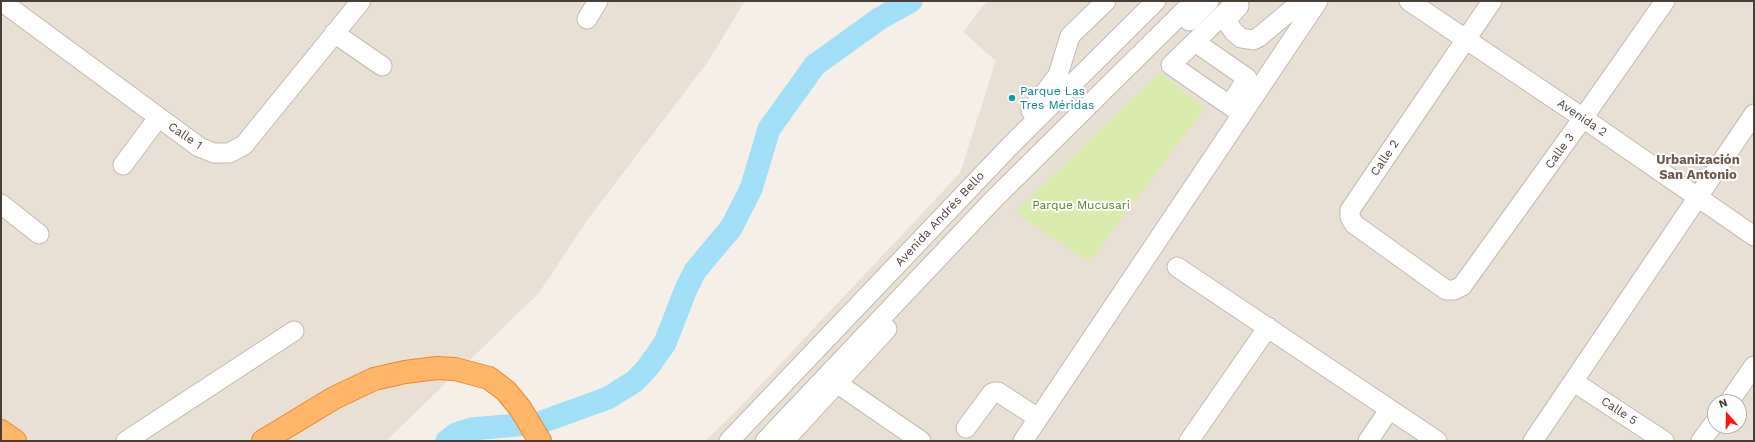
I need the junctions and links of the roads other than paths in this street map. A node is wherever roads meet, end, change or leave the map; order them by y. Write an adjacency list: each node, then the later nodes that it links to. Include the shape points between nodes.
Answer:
1 (1, 1): 23 (street, Calle 1)
2 (361, 1): 17 (street, Calle 1)
3 (598, 1): 16 (street)
4 (1106, 1): 25 (street, via 1070,36 1058,75 1023,122)
5 (1156, 1): 25 (street, Avenida Andrés Bello)
6 (1179, 1): 49 (street, via 997,180)
7 (1194, 1): 50 (street, via 994,199)
8 (1209, 1): 37 (street, via 1048,163 969,238)
9 (1237, 1): 19 (street)
10 (1245, 1): 11 (street, via 1232,13 1228,22 1238,36 1245,40 1259,38)
11 (1302, 1)
12 (1318, 1): 21 (street)
13 (1409, 1): 18 (street, Avenida 2)
14 (1492, 1): 18 (street, Calle 2)
15 (1665, 1): 24 (street, Calle 3)
16 (588, 19)
17 (334, 34): 20 (street); 23 (street, Calle 1, via 244,145 229,153 214,153 199,147)
18 (1466, 40): 24 (street, Avenida 2); 32 (street, Calle 2, via 1350,210 1354,224)
19 (1195, 42): 21 (street, via 1247,78); 21 (street, via 1171,65)
20 (382, 66)
21 (1236, 110): 40 (street)
22 (1754, 114): 27 (street)
23 (158, 118): 26 (street)
24 (1583, 118): 27 (street, Avenida 2); 32 (street, Calle 3, via 1462,286)
25 (1010, 145): 48 (street, Avenida Andrés Bello)
26 (123, 165)
27 (1698, 198): 30 (street, Avenida 2); 36 (street)
28 (1, 204): 29 (street)
29 (39, 234)
30 (1754, 236)
31 (1177, 267): 33 (street)
32 (1446, 290)
33 (1268, 327): 39 (street); 54 (street)
34 (294, 331): 46 (street)
35 (1754, 366): 38 (street)
36 (1574, 382): 57 (street); 58 (street, Calle 5)
37 (838, 384): 51 (street); 52 (street)
38 (1735, 394)
39 (1389, 410): 55 (street); 56 (street)
40 (1038, 418): 41 (street, via 995,392); 53 (street)
41 (966, 428)
42 (1, 431): 45 (highway)
43 (1707, 433): 59 (street)
44 (540, 440): 47 (highway, via 520,408 506,391 489,378 455,369 437,368 374,379)
45 (15, 441)
46 (126, 441)
47 (263, 441)
48 (729, 441)
49 (752, 441)
50 (765, 441)
51 (784, 441)
52 (921, 441)
53 (1023, 441)
54 (1189, 441)
55 (1368, 441)
56 (1437, 441)
57 (1533, 441)
58 (1664, 441)
59 (1701, 441)

